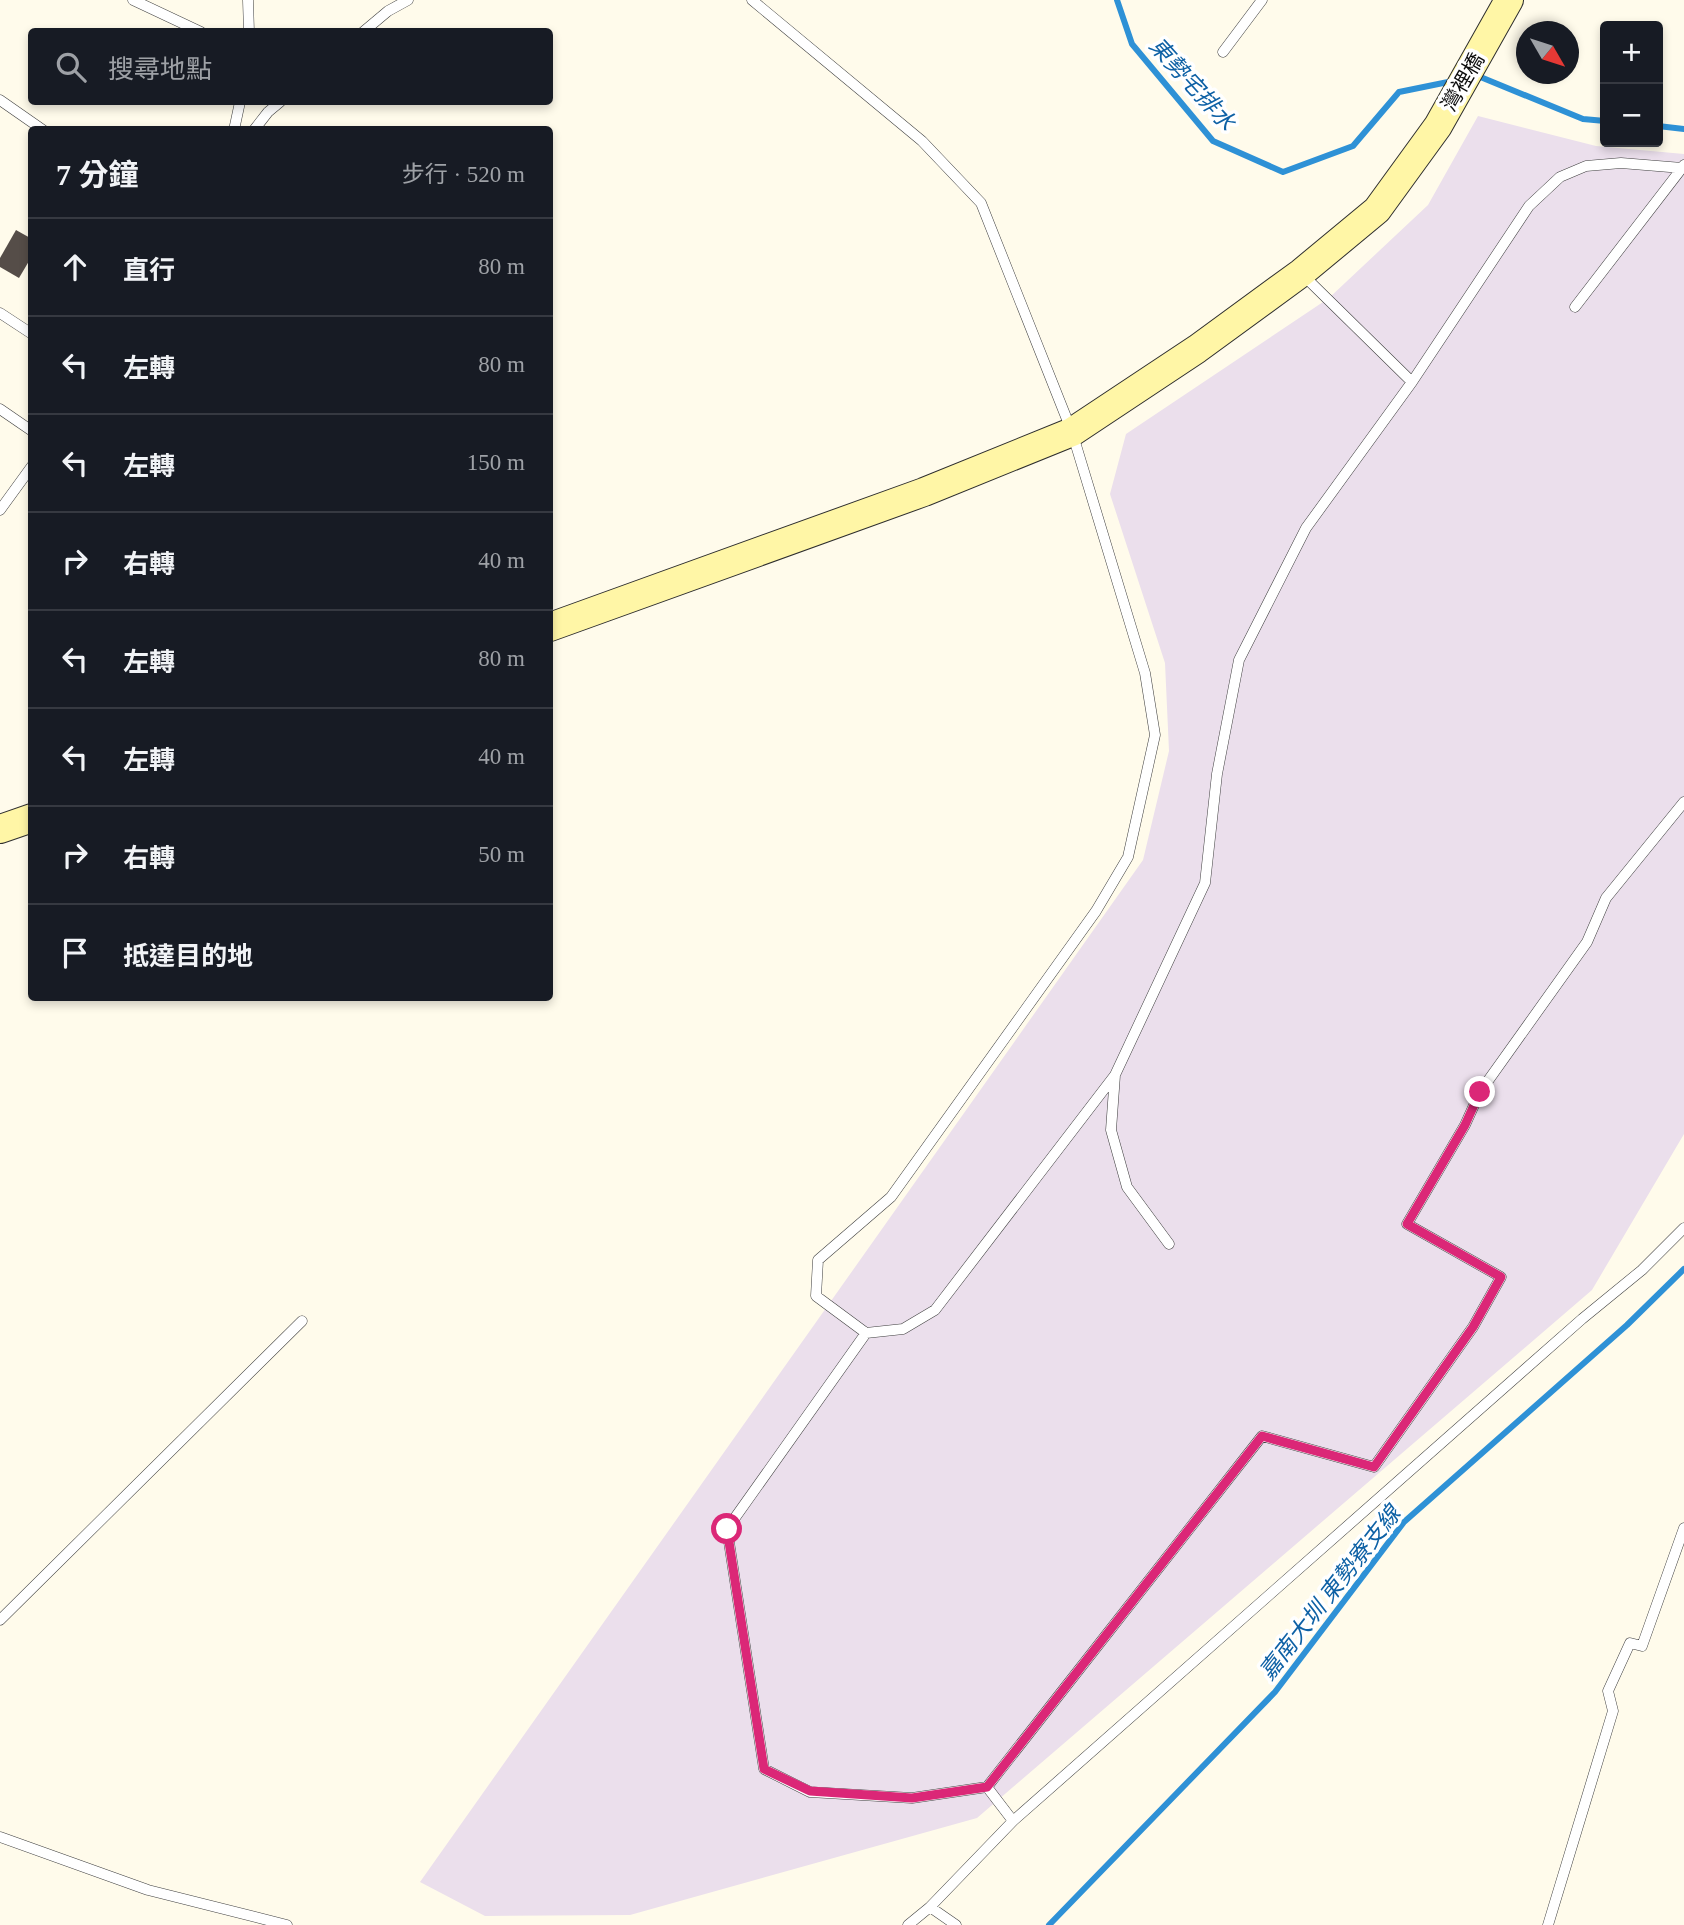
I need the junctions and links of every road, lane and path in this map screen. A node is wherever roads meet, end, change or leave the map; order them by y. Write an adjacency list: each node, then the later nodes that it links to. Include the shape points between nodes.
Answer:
1 (133, 0): 7 (lane)
2 (248, 0): 8 (lane)
3 (408, 0): 9 (lane)
4 (752, 0): 25 (lane, via 922,141 981,203)
5 (1262, 0): 10 (lane)
6 (1509, 0): 18 (street, 灣裡橋, via 1437,125 1377,210)
7 (192, 28)
8 (249, 28)
9 (368, 28)
10 (1223, 52)
11 (0, 100): 14 (lane)
12 (239, 105): 15 (lane)
13 (276, 105): 16 (lane)
14 (37, 126)
15 (235, 126)
16 (257, 126)
17 (1683, 167): 19 (lane); 22 (lane, via 1621,163 1586,166 1560,177 1529,206)
18 (1301, 273): 22 (lane); 25 (street, 灣裡橋)
19 (1575, 307)
20 (0, 313): 21 (lane)
21 (28, 331)
22 (1412, 382): 32 (lane, via 1306,528 1239,660 1217,774 1205,883)
23 (0, 409): 24 (lane)
24 (28, 427)
25 (1072, 432): 28 (street, 灣裡橋, via 924,492); 36 (lane, via 1145,673 1155,735 1128,857 1096,911 891,1197 818,1260 816,1297)
26 (28, 472): 27 (lane)
27 (0, 510)
28 (555, 621)
29 (1684, 802): 39 (lane, via 1606,898 1587,942 1480,1092 1407,1224 1501,1277 1473,1327 1374,1467 1262,1436)
30 (28, 819): 31 (street)
31 (0, 829)
32 (1115, 1076): 34 (lane, via 1111,1130 1127,1187); 36 (lane, via 935,1310 903,1329)
33 (1684, 1228): 40 (lane, via 1642,1270)
34 (1169, 1244)
35 (302, 1321): 38 (lane)
36 (866, 1333): 39 (lane, via 727,1529 764,1769 810,1791 912,1798)
37 (1684, 1528): 46 (lane, via 1642,1646 1630,1643 1608,1691 1613,1712)
38 (0, 1620)
39 (987, 1787): 40 (lane)
40 (1013, 1821): 42 (lane)
41 (0, 1837): 43 (lane, via 148,1890)
42 (930, 1907): 44 (lane); 45 (lane)
43 (287, 1925)
44 (908, 1925)
45 (956, 1925)
46 (1548, 1925)

